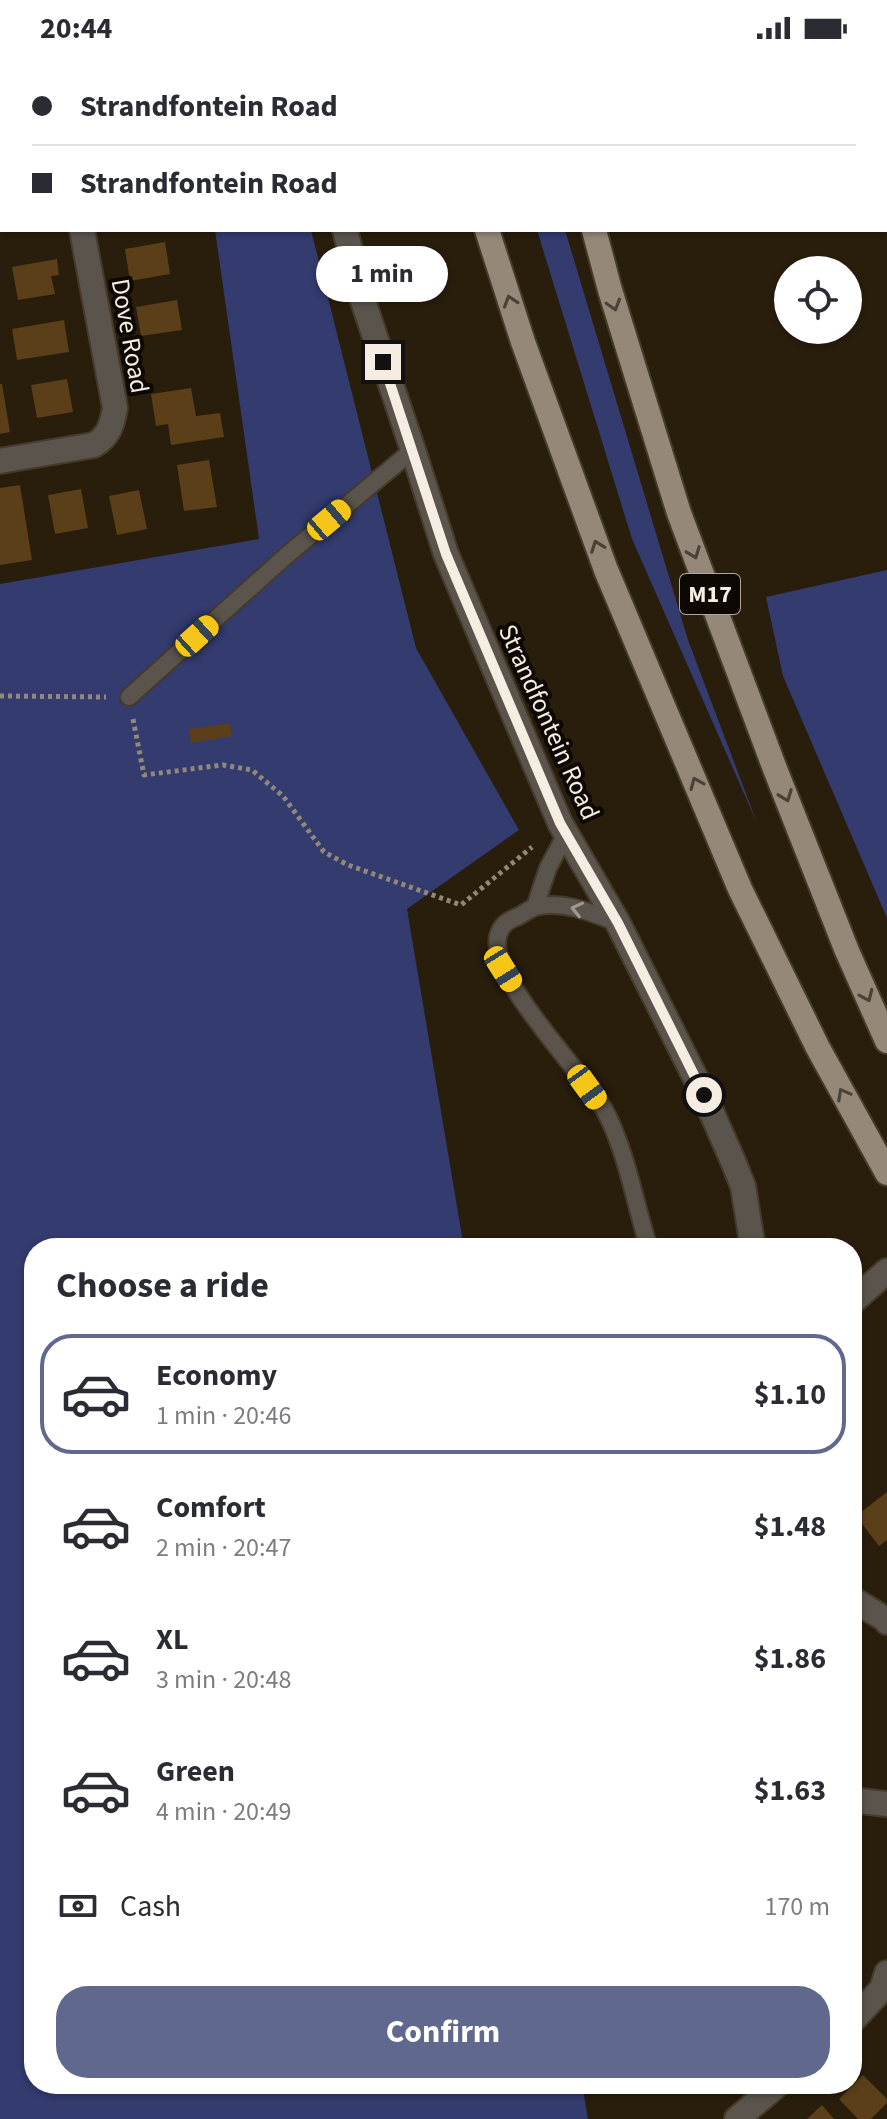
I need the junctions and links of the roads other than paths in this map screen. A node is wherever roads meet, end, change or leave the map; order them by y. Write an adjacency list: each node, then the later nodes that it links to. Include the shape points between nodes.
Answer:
1 (82, 232): 6 (street, Dove Road, via 115,408 109,431 94,445)
2 (346, 232): 5 (street, Strandfontein Road)
3 (488, 232): 12 (main road, one-way to 3, via 740,889 606,570)
4 (595, 232): 11 (main road, M17, one-way to 11, via 679,513 819,881)
5 (413, 450): 7 (lane); 8 (street, Strandfontein Road, via 446,554)
6 (0, 461)
7 (129, 697)
8 (563, 829): 9 (lane); 10 (street, Strandfontein Road)
9 (535, 907): 10 (lane, one-way to 9, via 575,908); 13 (lane, via 502,927 498,935 503,969 604,1109)
10 (618, 923): 14 (street, Strandfontein Road, via 728,1147 743,1186)
11 (887, 1041)
12 (887, 1173)
13 (646, 1238)
14 (751, 1238)
15 (887, 1271): 16 (street)
16 (862, 1293)
17 (862, 1606): 18 (street)
18 (887, 1622)
19 (862, 1801): 20 (street)
20 (887, 1804)
21 (887, 1973): 22 (street, via 882,1989)
22 (862, 2010)
23 (766, 2094): 24 (street)
24 (737, 2119)

